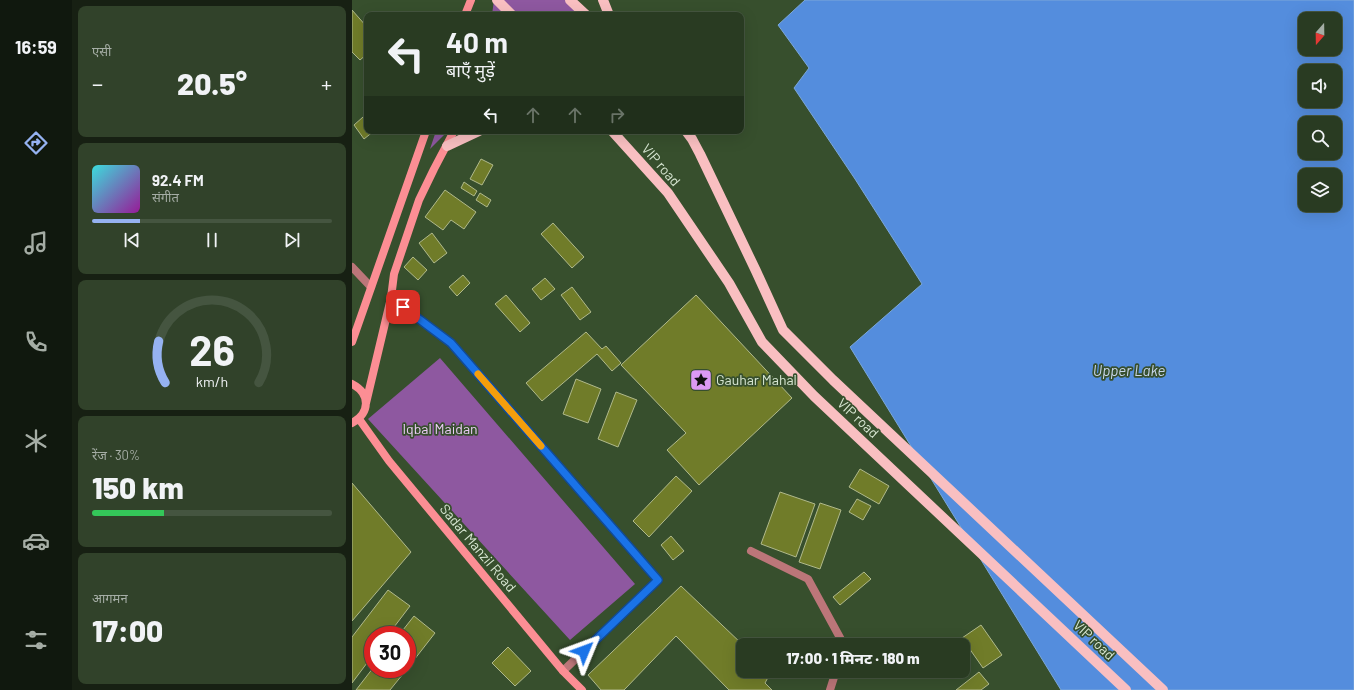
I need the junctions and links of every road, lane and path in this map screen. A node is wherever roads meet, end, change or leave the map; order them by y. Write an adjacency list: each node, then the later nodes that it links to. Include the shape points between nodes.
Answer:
1 (471, 0): 6 (main road)
2 (497, 0): 5 (main road)
3 (570, 0): 7 (main road)
4 (603, 0): 8 (main road)
5 (509, 10)
6 (466, 12)
7 (583, 12)
8 (608, 12)
9 (425, 134): 16 (main road)
10 (453, 134): 14 (main road)
11 (473, 134): 14 (main road)
12 (688, 134): 29 (main road, VIP road, via 783,330 832,380)
13 (616, 135): 28 (main road, VIP road, via 668,193 729,283 762,342 814,396)
14 (447, 146): 17 (main road, via 419,200 394,274)
15 (352, 267): 16 (street)
16 (372, 287): 18 (main road)
17 (391, 298): 20 (main road); 24 (street, via 451,343 658,580)
18 (352, 342)
19 (352, 384): 20 (main road, via 359,388)
20 (366, 403): 21 (main road, via 364,412)
21 (356, 421): 24 (main road, Sadar Manzil Road)
22 (751, 551): 23 (street, via 808,580)
23 (840, 638)
24 (563, 671): 26 (main road, Sadar Manzil Road)
25 (834, 678): 27 (street)
26 (582, 690)
27 (830, 690)
28 (1126, 690)
29 (1163, 690)

